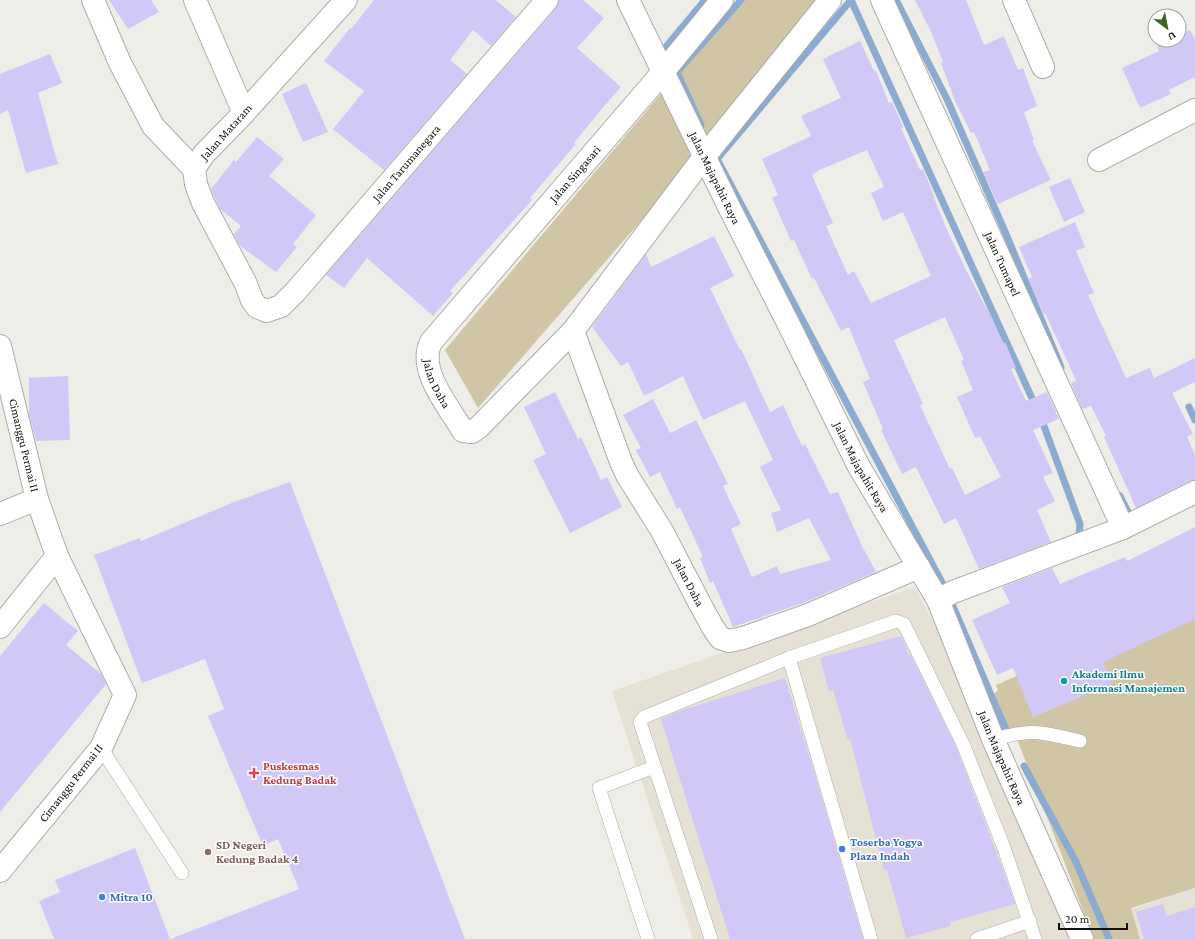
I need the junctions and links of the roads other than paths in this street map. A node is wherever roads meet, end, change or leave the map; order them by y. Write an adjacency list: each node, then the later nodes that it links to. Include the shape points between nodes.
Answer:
1 (93, 0): 16 (street, via 120,63 153,126)
2 (196, 0): 13 (street)
3 (346, 0): 13 (street, Jalan Mataram)
4 (546, 0): 17 (street, Jalan Tarumanegara, via 296,291 281,306 267,312)
5 (628, 0): 11 (street, Jalan Majapahit Raya)
6 (722, 0): 11 (street, Jalan Singasari)
7 (830, 0): 14 (street)
8 (882, 0): 24 (street, Jalan Tumapel)
9 (1014, 0): 10 (street)
10 (1043, 67)
11 (663, 72): 14 (street, Jalan Majapahit Raya); 20 (street, Jalan Singasari, via 441,329)
12 (1195, 110): 15 (street)
13 (244, 113): 16 (street, Jalan Mataram, via 204,154)
14 (704, 157): 18 (street, Jalan Daha); 26 (street, Jalan Majapahit Raya, via 858,465)
15 (1099, 160)
16 (194, 169): 17 (street, Jalan Mataram, via 203,203)
17 (257, 307)
18 (573, 331): 20 (street, Jalan Daha, via 472,432 463,431 436,386 427,361); 26 (street, Jalan Daha, via 627,475 662,531 720,638 729,641 743,638)
19 (0, 346): 22 (street, Cimanggu Permai II)
20 (428, 348)
21 (1195, 492): 24 (street)
22 (36, 499): 23 (street, Cimanggu Permai II); 25 (street, Cimanggu Permai II)
23 (0, 514)
24 (1121, 522): 27 (street)
25 (58, 556): 28 (street); 32 (street, Cimanggu Permai II, via 125,695)
26 (920, 567): 27 (street, Jalan Majapahit Raya)
27 (946, 596): 30 (street, Jalan Majapahit Raya)
28 (0, 627)
29 (789, 658): 33 (lane, via 642,719 640,722); 36 (lane, via 896,621 904,624 963,744); 39 (lane)
30 (993, 739): 31 (lane, via 1036,733); 42 (street, Jalan Majapahit Raya)
31 (1080, 741)
32 (101, 748): 34 (street, Cimanggu Permai II); 35 (lane)
33 (654, 767): 37 (lane, via 599,788); 38 (lane)
34 (0, 871)
35 (182, 873)
36 (1030, 921): 40 (lane); 41 (lane)
37 (648, 939)
38 (711, 939)
39 (871, 939)
40 (977, 939)
41 (1035, 939)
42 (1082, 939)

